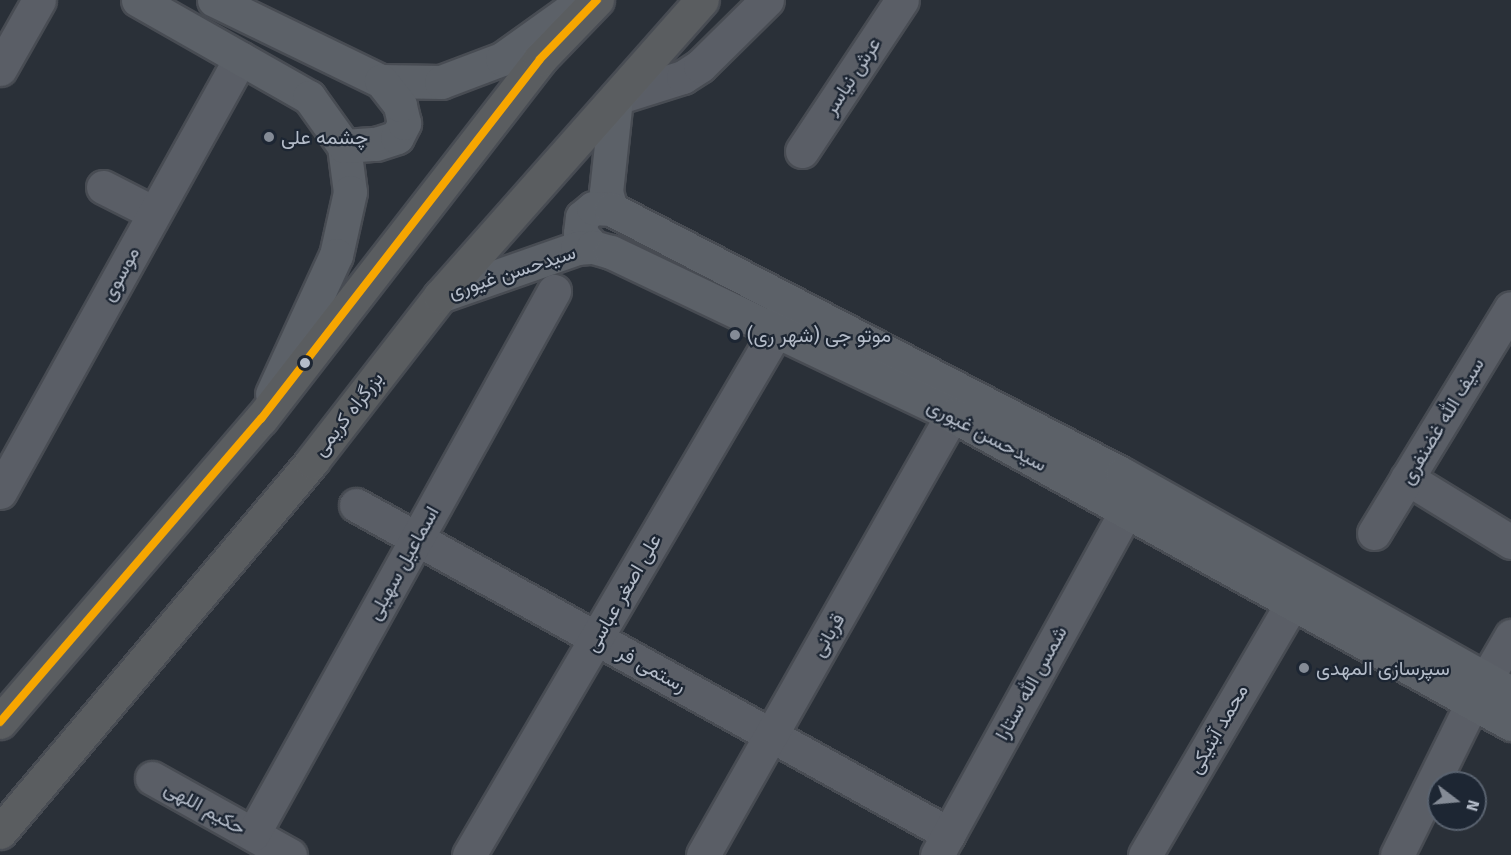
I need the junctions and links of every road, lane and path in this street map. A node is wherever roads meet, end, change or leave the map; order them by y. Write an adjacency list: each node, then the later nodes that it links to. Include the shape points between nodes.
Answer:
1 (39, 0): 10 (street)
2 (138, 0): 9 (main road)
3 (584, 0): 11 (main road, via 502,59 441,82)
4 (597, 0): 24 (highway, via 540,58)
5 (702, 0): 12 (highway, بزرگراه کریمی)
6 (767, 0): 12 (street, via 700,66 683,76)
7 (902, 0): 14 (street, عرش نیاسر)
8 (224, 2): 11 (main road)
9 (241, 58): 13 (main road, via 309,97); 17 (street, موسوی)
10 (0, 69)
11 (381, 81): 13 (main road, via 400,105 404,123 397,137 376,144)
12 (616, 98): 16 (main road, via 606,192); 20 (highway, بزرگراه کریمی)
13 (344, 146): 24 (main road, via 350,192 336,255)
14 (802, 151)
15 (103, 187): 17 (street)
16 (611, 209): 18 (main road, via 593,208 582,217 580,232); 35 (main road, سیدحسن غیوری, via 1122,474)
17 (154, 213): 26 (street, موسوی)
18 (593, 247): 20 (main road, سیدحسن غیوری, via 577,248); 22 (main road, سیدحسن غیوری)
19 (554, 291): 30 (street, اسماعیل سهیلی)
20 (440, 296): 40 (highway, بزرگراه کریمی, via 312,460)
21 (1511, 308): 25 (street, سیف الله غضنفری)
22 (776, 331): 23 (main road, سیدحسن غیوری); 34 (street, علی اصغر عباسی)
23 (952, 415): 28 (main road, سیدحسن غیوری); 38 (street, قربانی)
24 (261, 419): 36 (highway)
25 (1407, 478): 29 (street, سیف الله غضنفری); 31 (street)
26 (0, 492)
27 (356, 505): 30 (street, رستمی فر)
28 (1126, 511): 32 (main road, سیدحسن غیوری); 42 (street, شمس الله ستارا)
29 (1374, 533)
30 (417, 539): 34 (street, رستمی فر); 41 (street, اسماعیل سهیلی)
31 (1511, 542)
32 (1292, 603): 35 (main road, سیدحسن غیوری); 46 (street, محمد آبنیکی)
33 (1511, 636): 35 (street)
34 (596, 638): 38 (street, رستمی فر); 44 (street, علی اصغر عباسی)
35 (1490, 692): 37 (main road, سیدحسن غیوری); 47 (street)
36 (0, 723)
37 (1511, 724)
38 (771, 735): 42 (street, رستمی فر); 45 (street, قربانی)
39 (152, 778): 41 (street, حکیم اللهی)
40 (0, 832)
41 (253, 834): 43 (street, حکیم اللهی)
42 (943, 844)
43 (290, 855)
44 (469, 855)
45 (704, 855)
46 (1145, 855)
47 (1397, 855)

